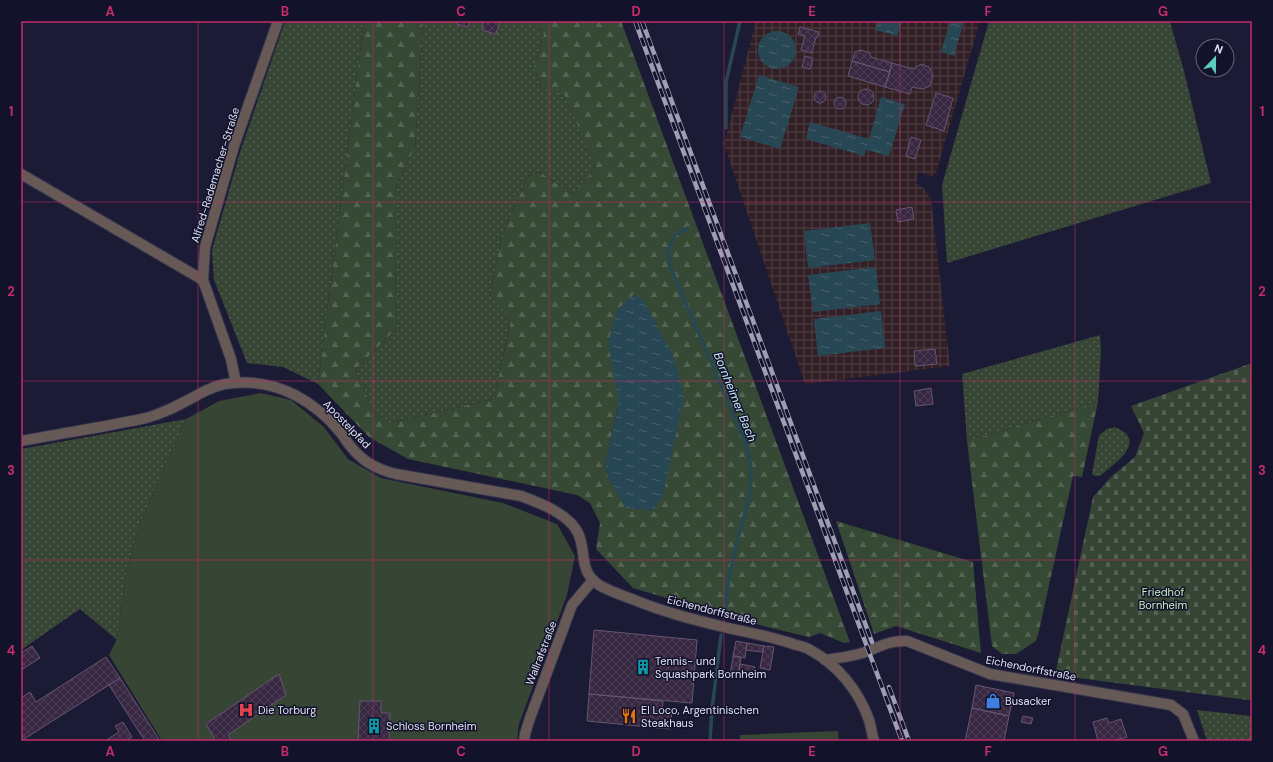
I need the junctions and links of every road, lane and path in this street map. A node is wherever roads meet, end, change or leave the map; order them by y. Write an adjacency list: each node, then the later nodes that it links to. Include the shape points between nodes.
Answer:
1 (278, 21): 3 (street, Alfred-Rademacher-Straße, via 234,146 205,247)
2 (21, 174): 3 (street)
3 (203, 280): 4 (street, Alfred-Rademacher-Straße, via 231,359)
4 (236, 383): 5 (street, Apostelpfad, via 214,387 158,415); 6 (street, Apostelpfad, via 266,385 285,390 300,398 331,422 358,455 381,470 521,496 555,511 571,523 578,533 585,568)
5 (21, 441)
6 (593, 580): 7 (street, Eichendorffstraße, via 605,588 643,604 676,615 782,640 810,650); 8 (street, Wallrafstraße, via 572,605)
7 (825, 660): 9 (street, Eichendorffstraße, via 838,670 863,705); 10 (street, Eichendorffstraße, via 860,653 897,640 907,641 990,674 1171,705 1183,714)
8 (524, 741)
9 (874, 741)
10 (1194, 741)

